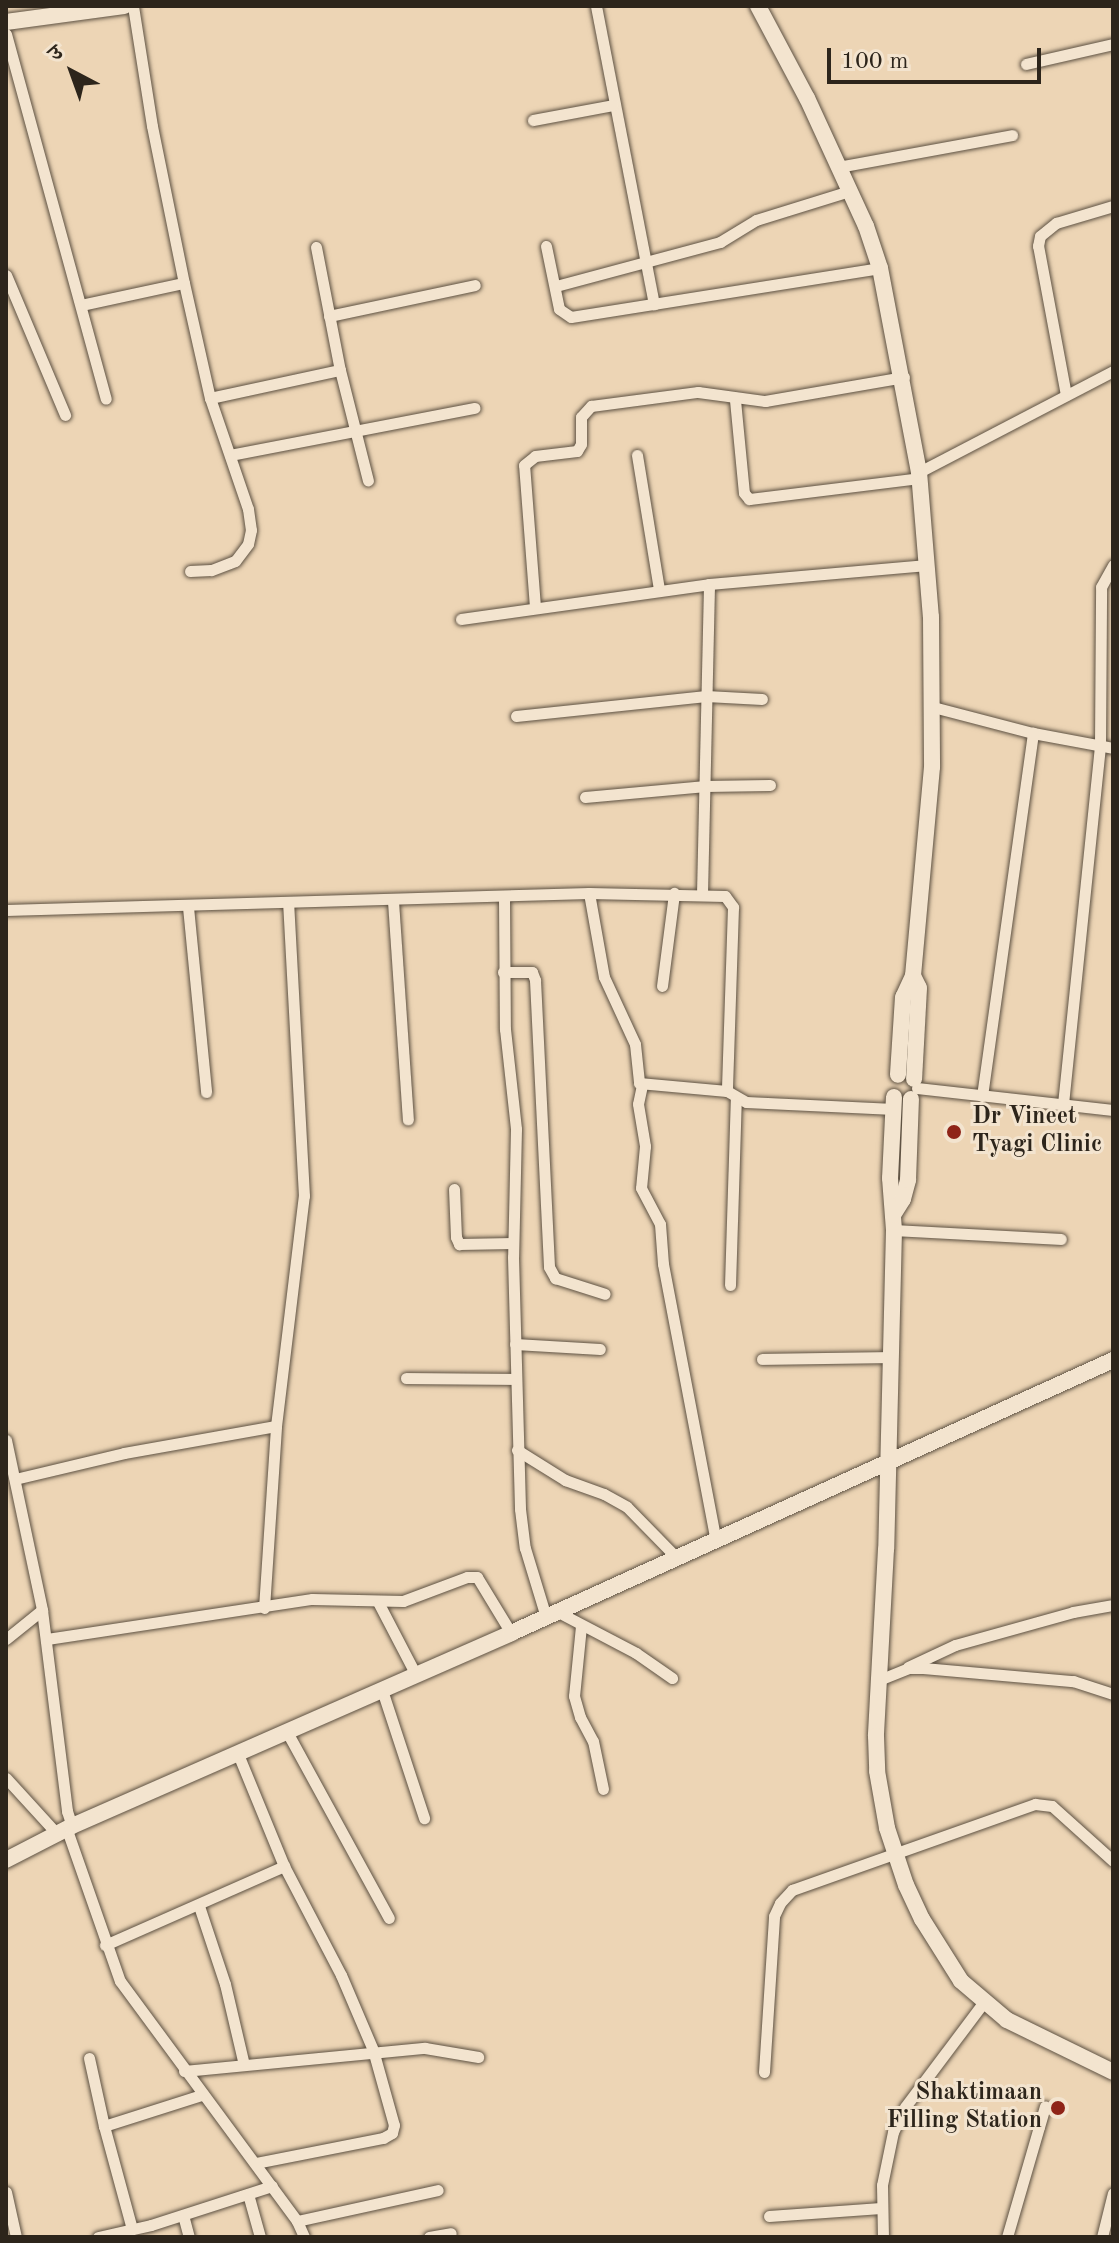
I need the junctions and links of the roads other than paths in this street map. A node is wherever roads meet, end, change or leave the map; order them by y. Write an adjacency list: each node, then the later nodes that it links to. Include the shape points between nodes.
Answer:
1 (124, 6): 5 (street)
2 (133, 6): 20 (street)
3 (596, 6): 9 (street)
4 (758, 6): 12 (street)
5 (6, 22)
6 (6, 34): 24 (street)
7 (1113, 44): 8 (street)
8 (1026, 64)
9 (613, 105): 10 (street); 17 (street)
10 (533, 120)
11 (1012, 135): 12 (street)
12 (838, 167): 13 (street)
13 (849, 191): 17 (street, via 756,220 720,242); 18 (street)
14 (1113, 206): 29 (street, via 1056,223 1040,236)
15 (546, 246): 22 (street)
16 (316, 247): 25 (street)
17 (644, 263): 22 (street); 23 (street)
18 (880, 268): 23 (street); 28 (street)
19 (6, 275): 34 (street)
20 (184, 283): 24 (street); 30 (street)
21 (475, 285): 25 (street)
22 (556, 286): 23 (street, via 565,316)
23 (654, 304)
24 (81, 305): 31 (street)
25 (329, 316): 26 (street)
26 (340, 370): 30 (street); 35 (street)
27 (1113, 371): 29 (street)
28 (904, 377): 32 (street, via 765,401); 38 (street)
29 (1066, 395): 38 (street)
30 (210, 398): 36 (street)
31 (106, 399)
32 (735, 400): 38 (street, via 744,493 749,499); 45 (street, via 698,392 597,404 581,417 577,451 526,461)
33 (475, 408): 35 (street)
34 (65, 415)
35 (355, 431): 36 (street); 39 (street)
36 (230, 455): 42 (street, via 248,509 248,544 235,561)
37 (637, 455): 44 (street)
38 (920, 475): 40 (street)
39 (368, 481)
40 (927, 565): 43 (street); 49 (street)
41 (1113, 565): 52 (street, via 1101,587)
42 (190, 571)
43 (709, 584): 44 (street); 47 (street)
44 (659, 590): 45 (street)
45 (535, 607): 46 (street)
46 (461, 619)
47 (706, 696): 48 (street); 50 (street); 55 (street)
48 (762, 699)
49 (933, 707): 51 (street); 68 (street, via 913,976 903,997)
50 (516, 716)
51 (1033, 733): 52 (street); 71 (street)
52 (1100, 745): 53 (street); 72 (street)
53 (1113, 748)
54 (770, 785): 55 (street)
55 (705, 786): 56 (street); 59 (street)
56 (585, 797)
57 (589, 893): 58 (street); 60 (street); 67 (street, via 604,977 635,1044)
58 (674, 893): 59 (street); 66 (street)
59 (702, 894): 70 (street, via 725,896 733,907)
60 (504, 898): 61 (street); 65 (street)
61 (393, 901): 62 (street); 74 (street)
62 (288, 904): 63 (street); 88 (street, via 304,1196)
63 (188, 907): 64 (street); 69 (street)
64 (6, 910)
65 (503, 972): 78 (street, via 516,1129); 80 (street, via 532,972 535,980 549,1267 555,1278)
66 (662, 986)
67 (642, 1085): 70 (street); 93 (street, via 641,1188 660,1224 663,1264)
68 (905, 1091): 70 (street); 71 (street); 76 (street, via 890,1178)
69 (206, 1092)
70 (732, 1095): 79 (street)
71 (982, 1096): 72 (street)
72 (1063, 1104): 73 (street)
73 (1113, 1110)
74 (408, 1119)
75 (454, 1189): 78 (street, via 459,1244)
76 (893, 1222): 77 (street); 83 (street)
77 (1061, 1239)
78 (513, 1243): 81 (street)
79 (730, 1285)
80 (605, 1294)
81 (515, 1344): 82 (street); 87 (street)
82 (600, 1349)
83 (888, 1357): 84 (street); 91 (street)
84 (762, 1359)
85 (1113, 1360): 91 (street)
86 (406, 1378): 87 (street)
87 (516, 1379): 90 (street)
88 (276, 1426): 92 (street); 97 (street)
89 (7, 1448): 92 (street)
90 (517, 1450): 94 (street, via 565,1480 627,1507); 99 (street, via 523,1538)
91 (886, 1464): 93 (street); 107 (street)
92 (15, 1479): 98 (street)
93 (716, 1541): 94 (street)
94 (677, 1558): 99 (street)
95 (378, 1602): 97 (street, via 312,1599); 101 (street, via 403,1601 477,1577); 105 (street)
96 (1113, 1605): 104 (street, via 955,1645)
97 (264, 1608): 103 (street)
98 (42, 1610): 102 (street); 103 (street)
99 (552, 1614): 100 (street); 101 (street)
100 (581, 1626): 106 (street); 113 (street, via 574,1696 593,1741)
101 (511, 1633): 105 (street)
102 (6, 1639)
103 (47, 1639): 115 (street)
104 (908, 1668): 107 (street); 109 (street, via 1073,1681)
105 (416, 1675): 108 (street)
106 (672, 1678)
107 (879, 1680): 116 (street, via 877,1771)
108 (382, 1690): 110 (street); 114 (street)
109 (1113, 1694)
110 (287, 1732): 111 (street); 121 (street)
111 (238, 1754): 115 (street); 119 (street)
112 (6, 1778): 115 (street)
113 (603, 1789)
114 (424, 1818)
115 (66, 1830): 117 (street); 122 (street)
116 (894, 1852): 118 (street, via 1044,1803); 123 (street, via 940,1951); 129 (street, via 806,1882 780,1903 774,1916)
117 (6, 1860)
118 (1113, 1861)
119 (284, 1866): 120 (street); 124 (street)
120 (199, 1906): 122 (street); 127 (street)
121 (389, 1918)
122 (105, 1945): 128 (street, via 132,2001)
123 (983, 2003): 130 (street); 140 (street, via 905,2107 886,2160)
124 (373, 2050): 125 (street, via 438,2048); 127 (street); 134 (street, via 392,2133)
125 (478, 2057)
126 (89, 2058): 133 (street)
127 (244, 2065): 128 (street)
128 (184, 2071): 131 (street)
129 (764, 2072)
130 (1113, 2072)
131 (202, 2095): 133 (street); 134 (street)
132 (1045, 2106): 153 (street)
133 (104, 2126): 144 (street)
134 (255, 2163): 135 (street)
135 (272, 2186): 139 (street); 143 (street)
136 (438, 2190): 143 (street)
137 (6, 2192): 146 (street)
138 (1113, 2193): 154 (street)
139 (248, 2194): 141 (street); 149 (street)
140 (881, 2208): 142 (street); 152 (street)
141 (183, 2215): 144 (street); 148 (street)
142 (769, 2216)
143 (297, 2221): 150 (street)
144 (138, 2231): 147 (street)
145 (451, 2233): 151 (street)
146 (16, 2237)
147 (98, 2237)
148 (189, 2237)
149 (260, 2237)
150 (304, 2237)
151 (429, 2237)
152 (883, 2237)
153 (1007, 2237)
154 (1102, 2237)

